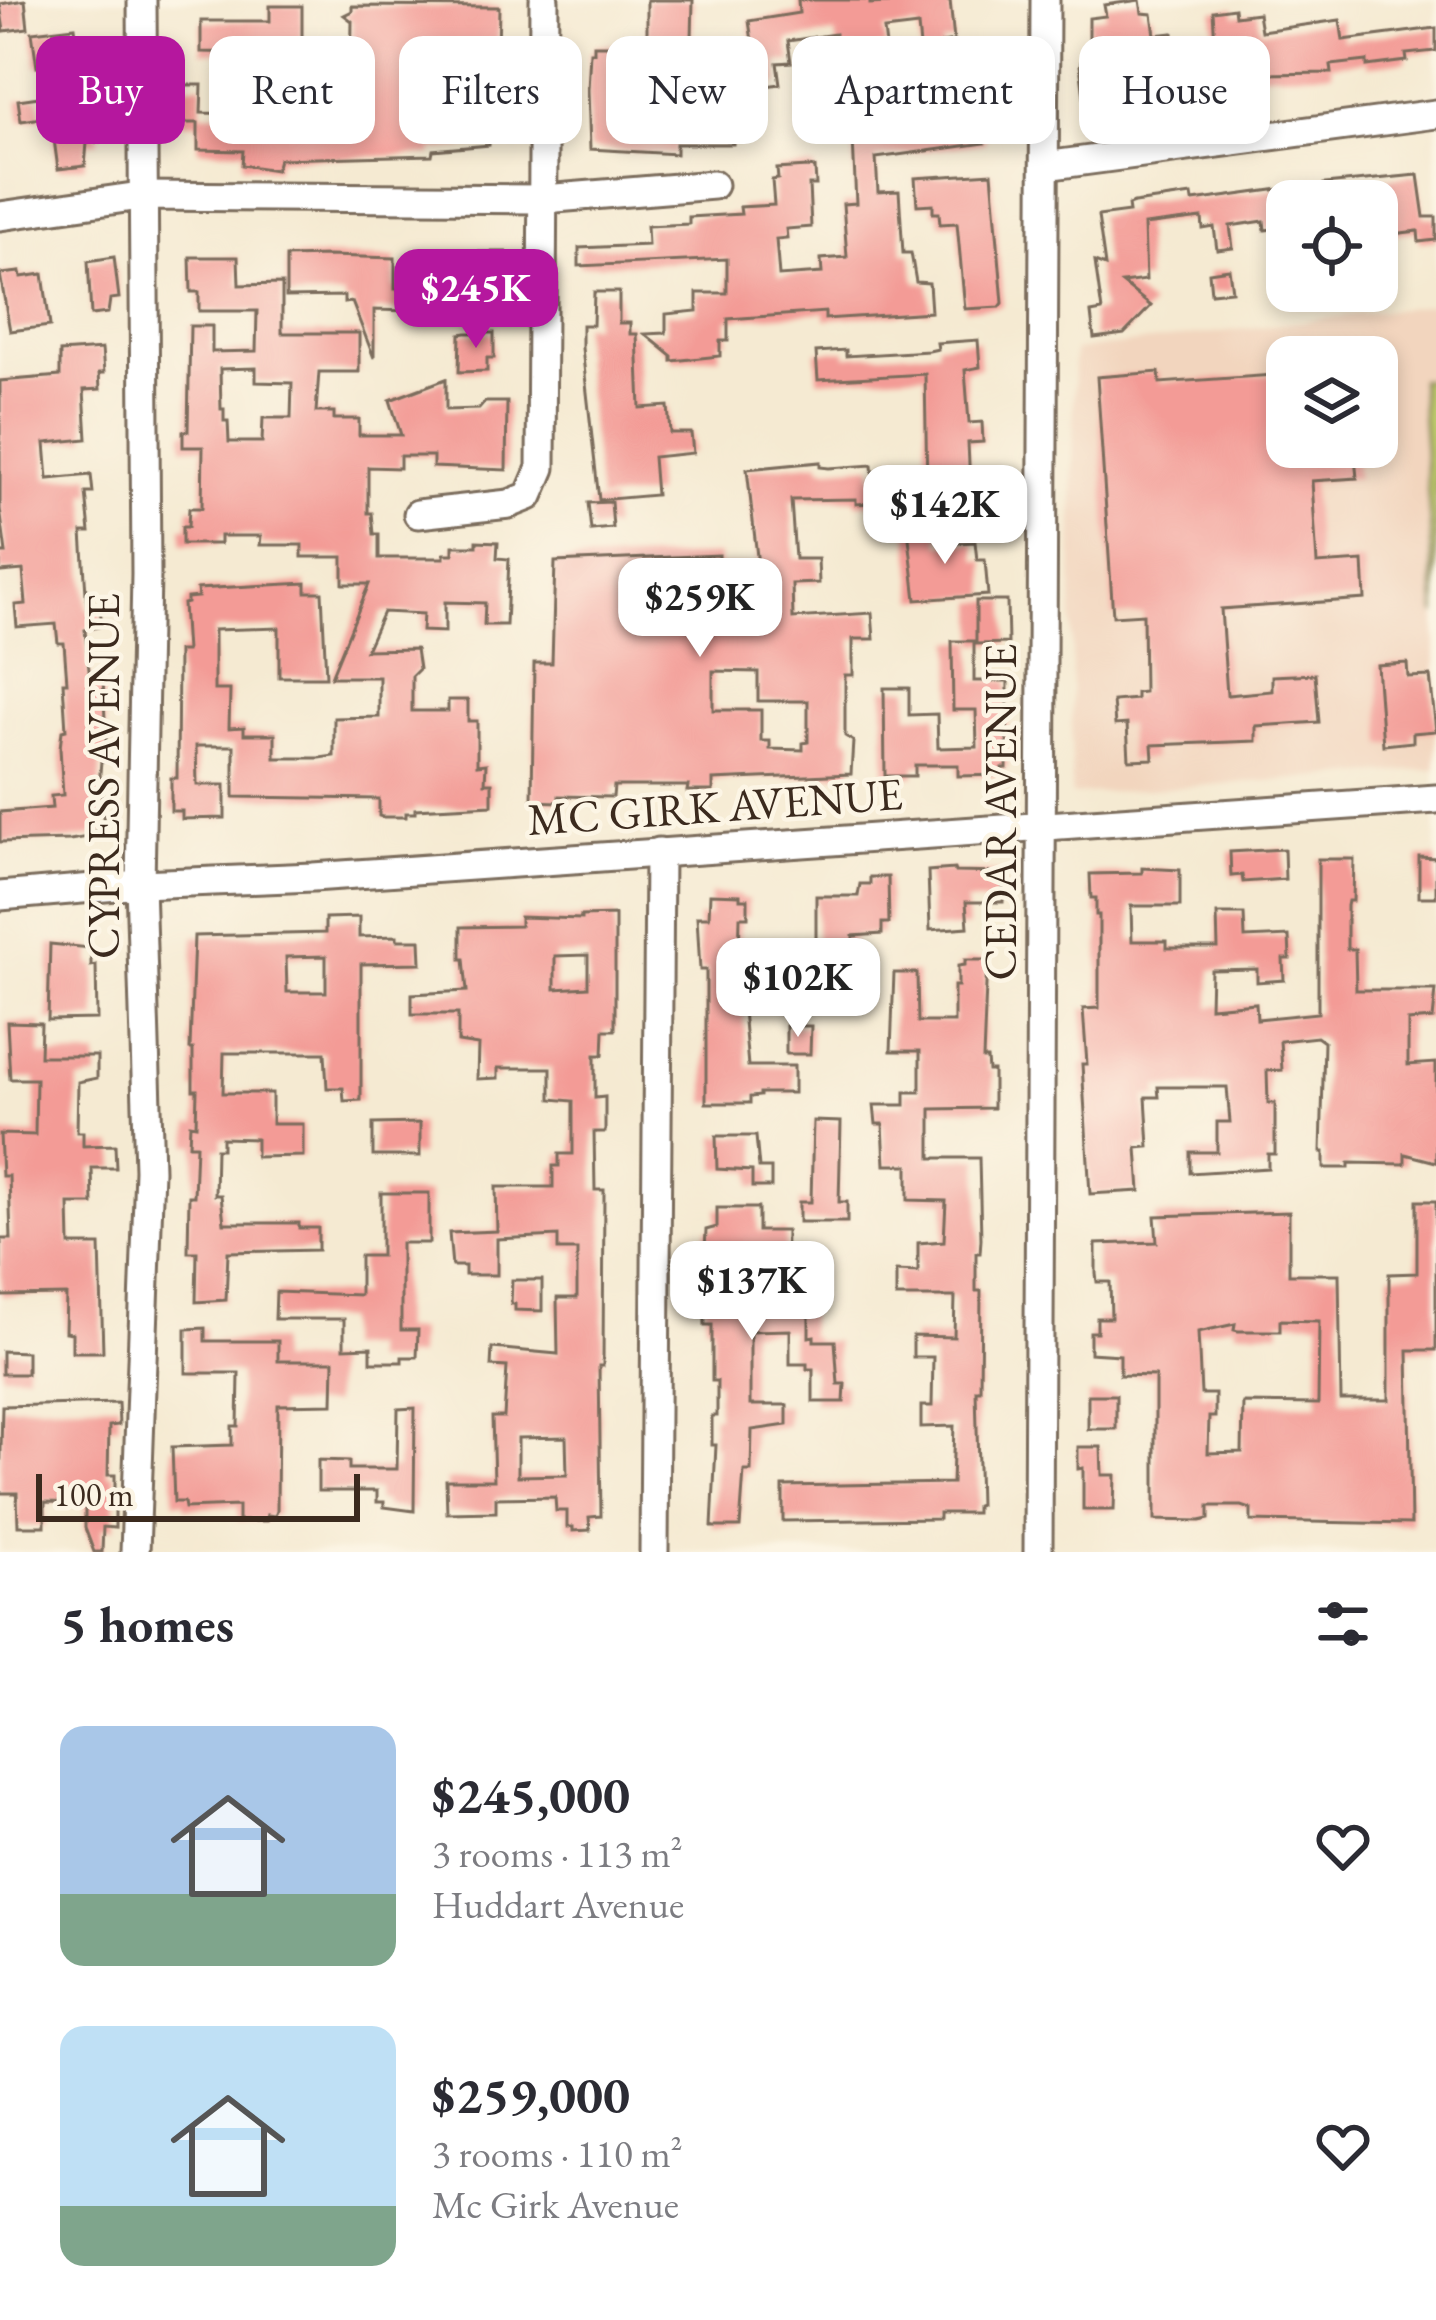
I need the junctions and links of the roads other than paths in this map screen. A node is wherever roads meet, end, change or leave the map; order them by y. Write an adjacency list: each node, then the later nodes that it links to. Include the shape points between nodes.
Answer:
1 (142, 0): 7 (street, CYPRESS AVENUE)
2 (544, 0): 8 (street)
3 (1046, 0): 5 (street, CEDAR AVENUE)
4 (1436, 115): 5 (street)
5 (1045, 166): 12 (street, CEDAR AVENUE)
6 (713, 185): 8 (street)
7 (140, 196): 8 (street); 9 (street); 14 (street, CYPRESS AVENUE)
8 (544, 199): 10 (street, via 541,468 529,496 509,504)
9 (0, 216)
10 (418, 514)
11 (1436, 800): 12 (street, MC GIRK AVENUE)
12 (1042, 824): 13 (street, MC GIRK AVENUE); 18 (street, CEDAR AVENUE)
13 (659, 852): 14 (street, MC GIRK AVENUE); 17 (street)
14 (140, 884): 15 (street, MC GIRK AVENUE); 16 (street, CYPRESS AVENUE, via 149,1170)
15 (0, 896)
16 (135, 1552)
17 (654, 1552)
18 (1038, 1552)

